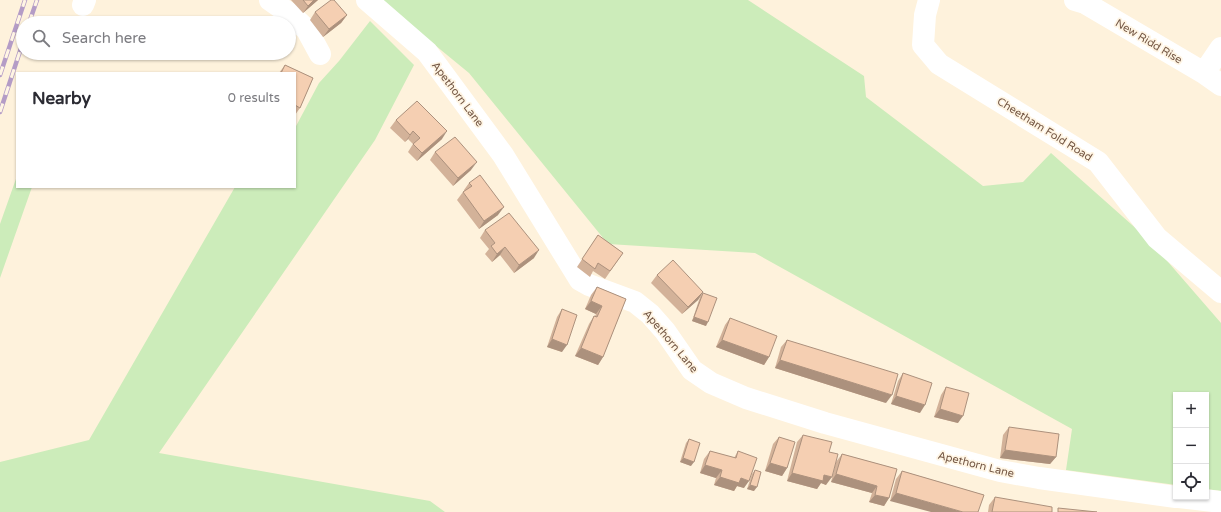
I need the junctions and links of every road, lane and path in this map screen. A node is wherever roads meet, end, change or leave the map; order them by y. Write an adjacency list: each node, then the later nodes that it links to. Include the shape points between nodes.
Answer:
1 (270, 0): 5 (street)
2 (929, 0): 10 (street, Cheetham Fold Road, via 923,45 939,64 1098,162 1157,238)
3 (368, 1): 11 (street, Apethorn Lane, via 427,52 503,155 580,280 635,302 665,331 692,370 711,383 746,398 825,423 1000,471)
4 (1082, 1): 9 (street, New Ridd Rise)
5 (292, 16)
6 (296, 20): 8 (street, via 307,30)
7 (1221, 48): 9 (street)
8 (320, 54)
9 (1212, 79)
10 (1221, 292)
11 (1173, 497)
12 (1204, 500): 13 (street)
13 (1221, 502)

